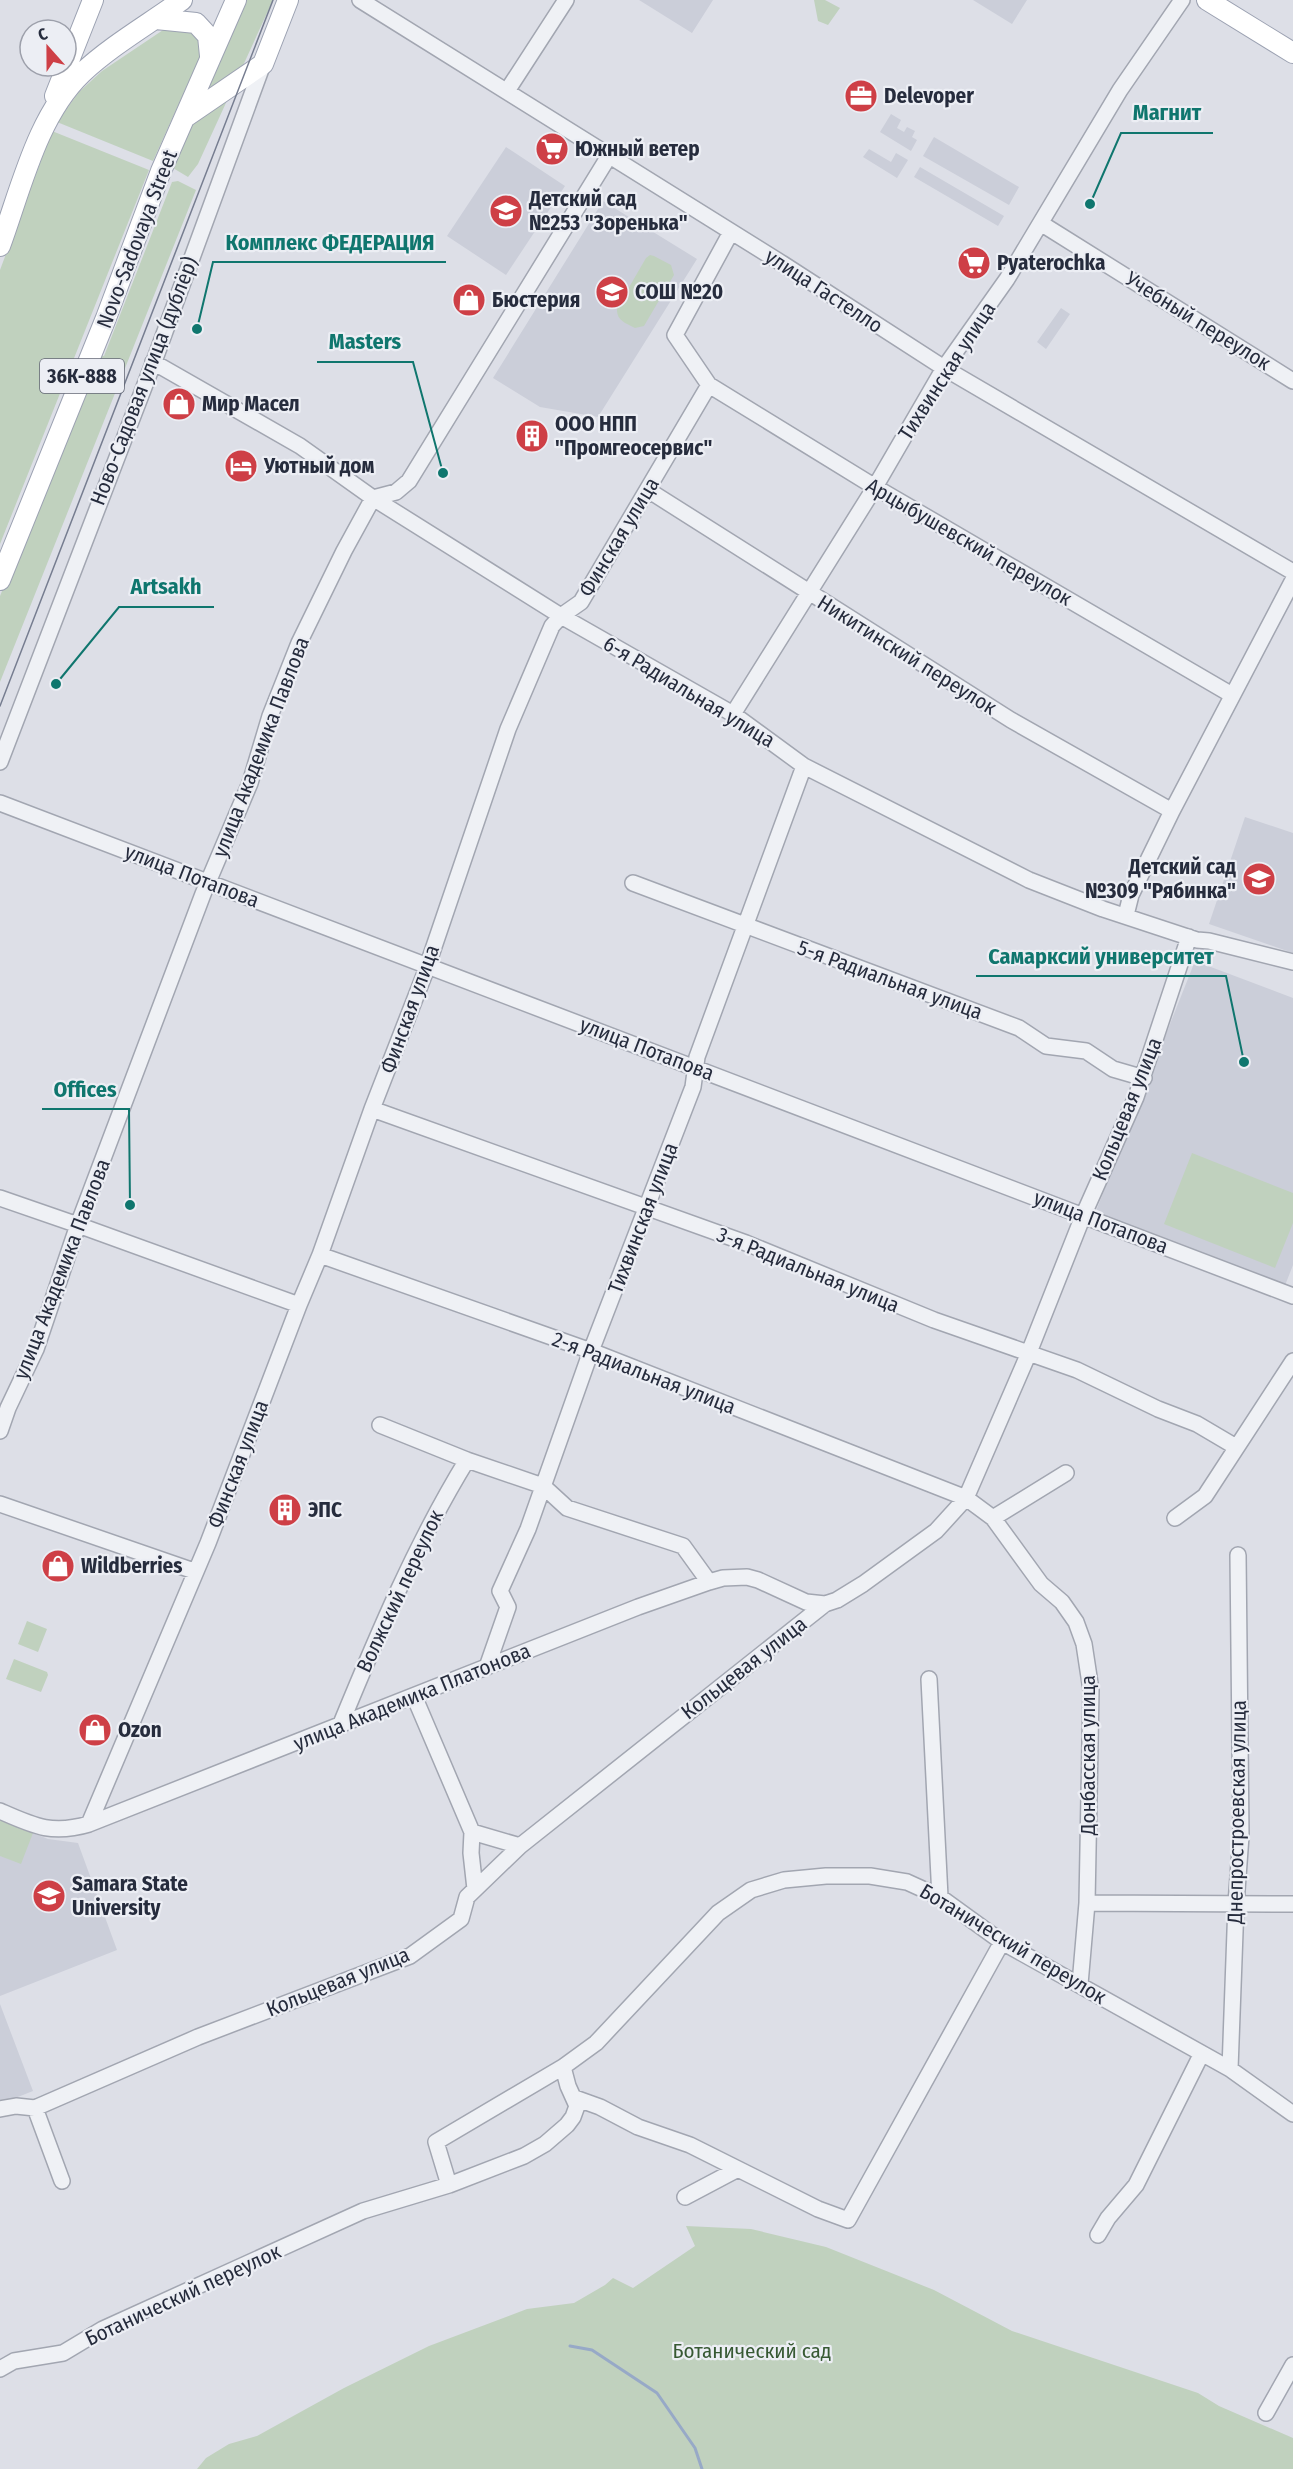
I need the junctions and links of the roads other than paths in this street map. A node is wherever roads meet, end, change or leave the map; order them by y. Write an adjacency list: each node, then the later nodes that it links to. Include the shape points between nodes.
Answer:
1 (93, 0): 15 (main road)
2 (182, 0): 9 (main road)
3 (236, 0): 11 (main road, Novo-Sadovaya Street / 36К-888)
4 (288, 0): 12 (main road, Ново-Садовая улица (дублёр))
5 (360, 0): 13 (street, улица Гастелло)
6 (566, 0): 13 (street)
7 (1182, 0): 18 (street, Тихвинская улица, via 1120,90)
8 (1208, 0): 10 (main road)
9 (156, 19): 11 (main road, via 196,22 208,36); 15 (main road, via 82,74)
10 (1293, 53)
11 (210, 56): 14 (main road, Novo-Sadovaya Street / 36К-888)
12 (263, 64): 14 (main road); 21 (street, Ново-Садовая улица (дублёр))
13 (507, 91): 16 (street, улица Гастелло)
14 (187, 116): 29 (main road, Novo-Sadovaya Street / 36К-888, via 161,171)
15 (45, 124): 17 (main road)
16 (609, 156): 19 (street, улица Гастелло); 27 (street, via 409,481 396,492)
17 (5, 221): 20 (main road)
18 (1042, 224): 22 (street, Тихвинская улица); 23 (street, Учебный переулок)
19 (731, 232): 22 (street, улица Гастелло); 24 (street, via 675,335)
20 (0, 246)
21 (153, 362): 27 (street, 6-я Радиальная улица, via 300,446); 35 (street, Ново-Садовая улица (дублёр))
22 (944, 368): 25 (street, Тихвинская улица); 28 (street, улица Гастелло)
23 (1293, 381)
24 (709, 385): 25 (street, Арцыбушевский переулок); 26 (street, Финская улица)
25 (875, 487): 31 (street, Тихвинская улица); 33 (street, Арцыбушевский переулок)
26 (648, 490): 31 (street, Никитинский переулок); 32 (street, Финская улица, via 581,602)
27 (373, 498): 32 (street, 6-я Радиальная улица); 39 (street, улица Академика Павлова, via 299,643 270,716 250,783)
28 (1293, 572)
29 (0, 580)
30 (1293, 580): 33 (street)
31 (809, 593): 34 (street, Тихвинская улица); 38 (street, Никитинский переулок, via 1011,720)
32 (561, 616): 34 (street, 6-я Радиальная улица); 45 (street, Финская улица, via 552,626 508,729)
33 (1232, 695): 38 (street)
34 (733, 714): 36 (street, 6-я Радиальная улица)
35 (0, 762)
36 (804, 765): 41 (street, 6-я Радиальная улица, via 1029,880); 42 (street, Тихвинская улица)
37 (0, 803): 39 (street, улица Потапова)
38 (1172, 811): 41 (street, via 1131,895)
39 (208, 882): 45 (street, улица Потапова); 52 (street, улица Академика Павлова)
40 (633, 883): 42 (street, 5-я Радиальная улица)
41 (1126, 915): 43 (street, 6-я Радиальная улица)
42 (744, 926): 46 (street, Тихвинская улица, via 697,1057); 47 (street, 5-я Радиальная улица, via 1019,1028 1046,1046 1086,1051 1113,1069)
43 (1189, 937): 44 (street, 6-я Радиальная улица); 47 (street, Кольцевая улица)
44 (1293, 962)
45 (427, 966): 46 (street, улица Потапова); 48 (street, Финская улица)
46 (697, 1069): 50 (street, Тихвинская улица); 51 (street, улица Потапова)
47 (1144, 1078): 51 (street, Кольцевая улица)
48 (372, 1109): 50 (street, 3-я Радиальная улица); 53 (street, Финская улица)
49 (0, 1198): 52 (street)
50 (646, 1209): 56 (street, Тихвинская улица); 57 (street, 3-я Радиальная улица, via 746,1243)
51 (1083, 1216): 54 (street, улица Потапова); 57 (street, Кольцевая улица)
52 (78, 1224): 55 (street); 60 (street, улица Академика Павлова, via 36,1349)
53 (320, 1255): 55 (street, Финская улица); 56 (street, 2-я Радиальная улица)
54 (1293, 1296)
55 (298, 1305): 70 (street, Финская улица)
56 (591, 1352): 64 (street, Тихвинская улица); 65 (street, 2-я Радиальная улица)
57 (1028, 1355): 61 (street, 3-я Радиальная улица, via 1077,1370 1158,1410 1197,1424); 65 (street, Кольцевая улица)
58 (1293, 1361): 61 (street)
59 (380, 1425): 62 (street)
60 (0, 1431)
61 (1236, 1447): 68 (street, via 1205,1496)
62 (467, 1460): 64 (street); 76 (street, Волжский переулок, via 443,1500)
63 (1066, 1473): 67 (street)
64 (543, 1486): 71 (street, via 567,1508 683,1546); 73 (street, Тихвинская улица, via 500,1591 508,1607)
65 (966, 1498): 67 (street, Донбасская улица); 72 (street, Кольцевая улица, via 936,1531 863,1584)
66 (0, 1504): 70 (street)
67 (993, 1518): 83 (street, Донбасская улица, via 1041,1584 1062,1602 1076,1622 1084,1644 1091,1690)
68 (1175, 1518)
69 (1239, 1555): 84 (street, Днепростроевская улица, via 1241,1836)
70 (194, 1571): 78 (street, Финская улица)
71 (709, 1582): 72 (street, улица Академика Платонова, via 747,1577 806,1602); 73 (street, улица Академика Платонова)
72 (825, 1604): 80 (street, Кольцевая улица)
73 (487, 1667): 75 (street, улица Академика Платонова)
74 (929, 1680): 82 (street)
75 (414, 1696): 76 (street, улица Академика Платонова); 79 (street)
76 (340, 1726): 78 (street, улица Академика Платонова)
77 (0, 1811): 78 (street, улица Академика Платонова, via 41,1828 57,1830)
78 (89, 1824)
79 (472, 1832): 80 (street); 81 (street)
80 (520, 1846): 81 (street, Кольцевая улица)
81 (475, 1889): 92 (street, Кольцевая улица, via 467,1897 461,1919 410,1956 198,2037)
82 (940, 1897): 86 (street, Ботанический переулок); 89 (street, Ботанический переулок, via 907,1882 870,1876 784,1880 751,1890 718,1913 597,2043)
83 (1087, 1903): 84 (street); 87 (street, Донбасская улица)
84 (1236, 1904): 85 (street); 90 (street, Днепростроевская улица)
85 (1293, 1904)
86 (1002, 1942): 87 (street, Ботанический переулок); 95 (street, via 848,2220)
87 (1080, 1984): 88 (street, Ботанический переулок)
88 (1201, 2055): 90 (street, Ботанический переулок); 99 (street, via 1136,2185)
89 (563, 2067): 91 (street); 97 (street, Ботанический переулок, via 436,2142)
90 (1230, 2070): 94 (street, Ботанический переулок)
91 (575, 2098): 95 (street, via 638,2127 690,2145); 97 (street, Ботанический переулок, via 573,2117 545,2144)
92 (35, 2108): 93 (street, Кольцевая улица); 96 (street)
93 (0, 2109)
94 (1293, 2115)
95 (736, 2170): 98 (street)
96 (62, 2181)
97 (449, 2185): 101 (street, Ботанический переулок, via 363,2211 103,2329 63,2353 14,2361)
98 (685, 2197)
99 (1098, 2235)
100 (1293, 2365): 102 (street)
101 (0, 2369)
102 (1266, 2413)

